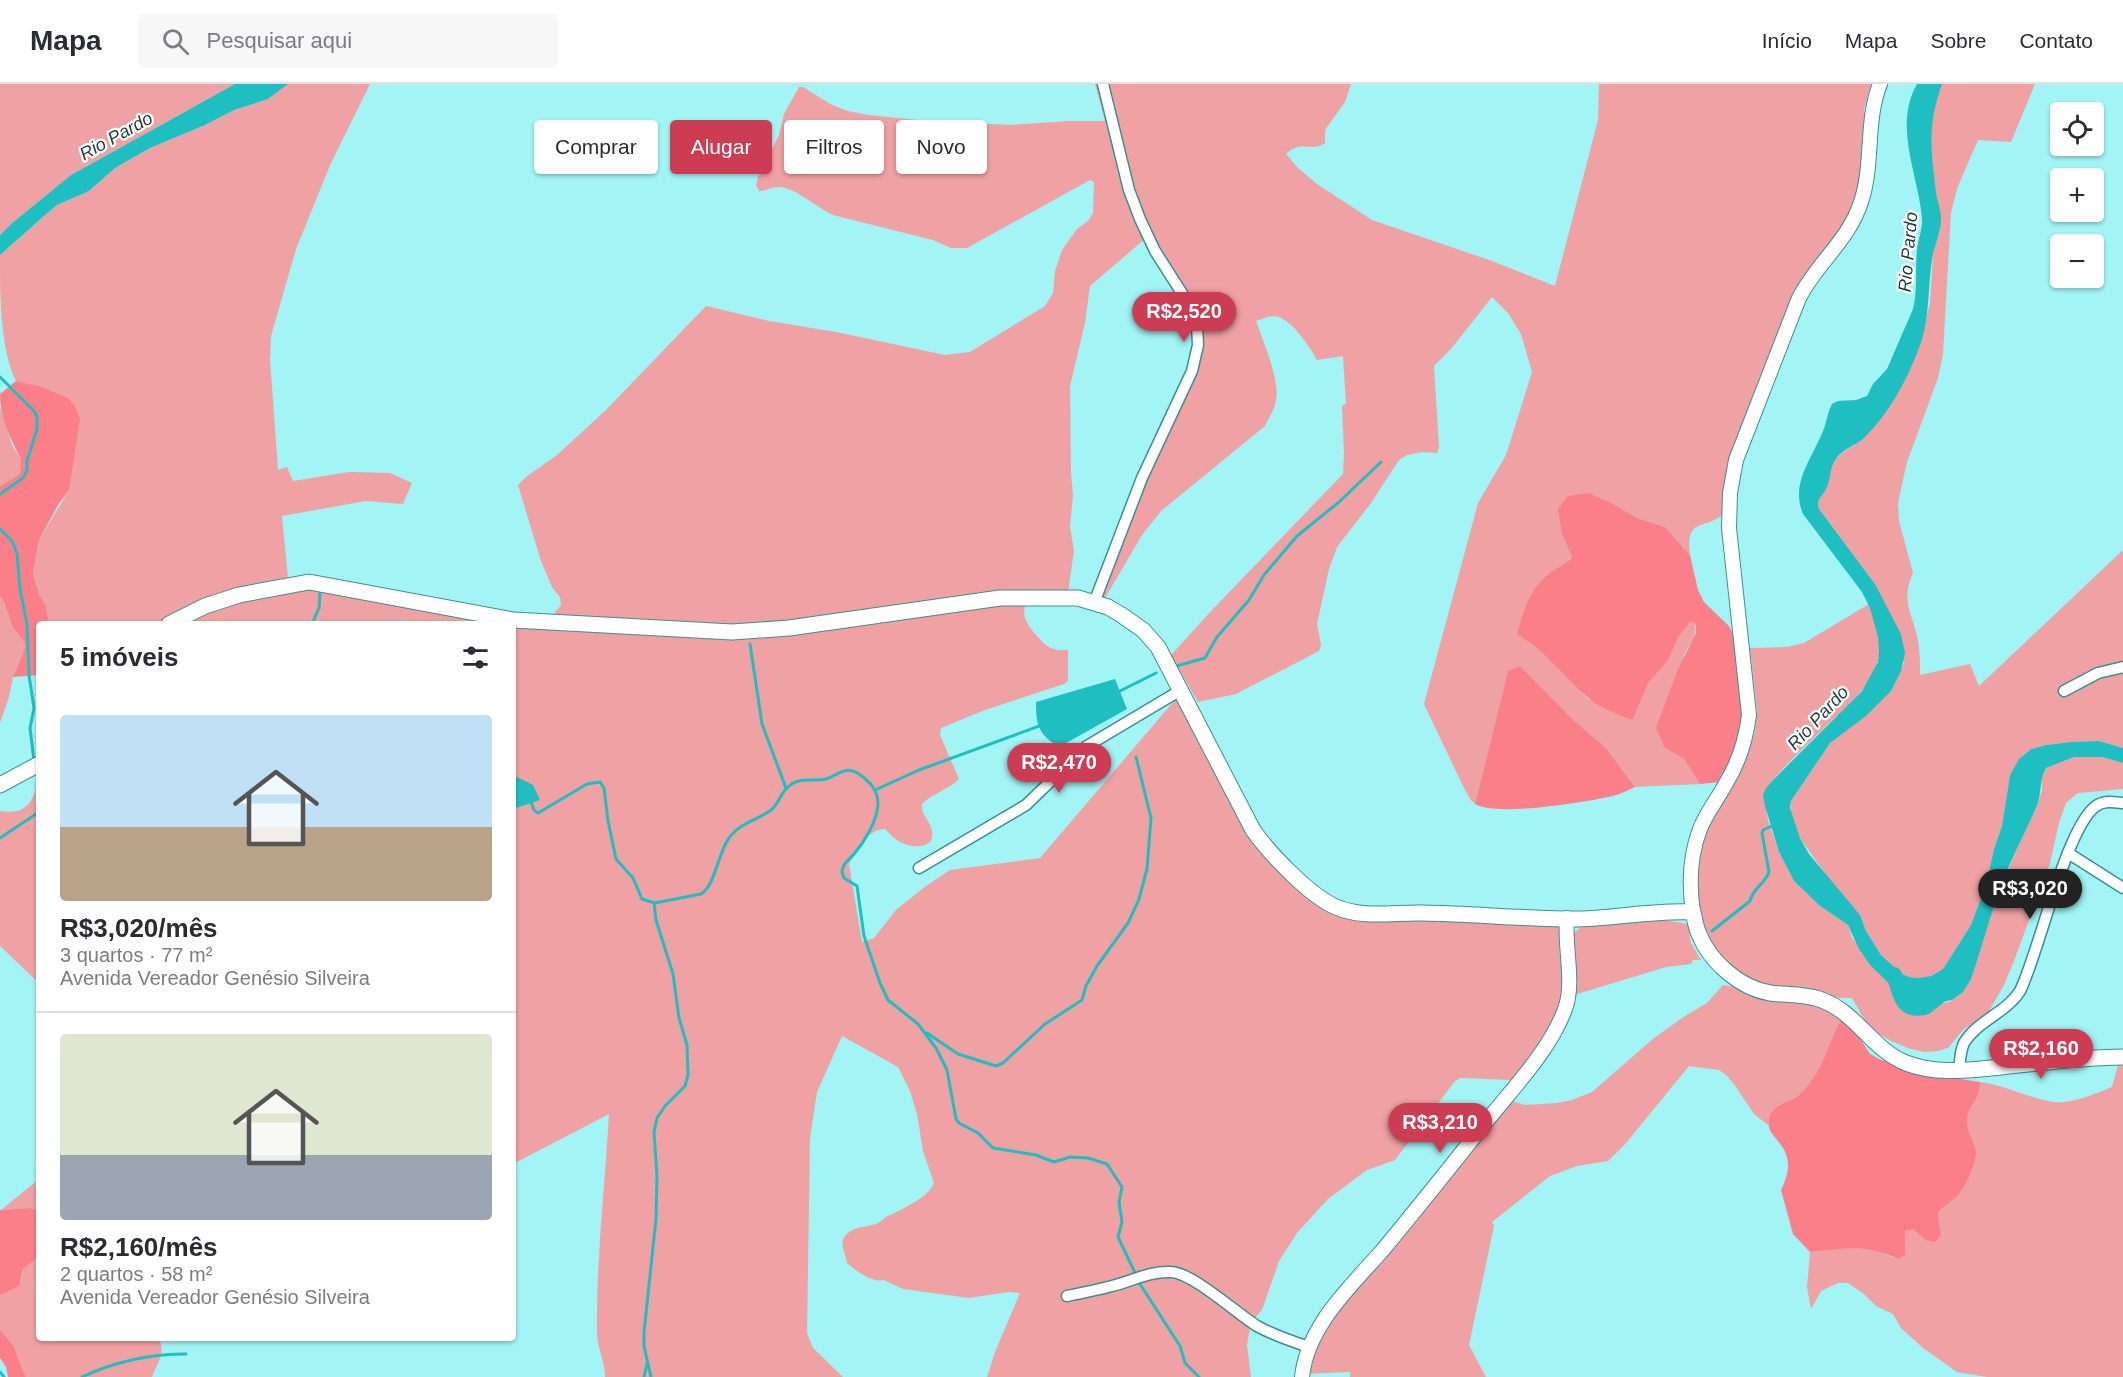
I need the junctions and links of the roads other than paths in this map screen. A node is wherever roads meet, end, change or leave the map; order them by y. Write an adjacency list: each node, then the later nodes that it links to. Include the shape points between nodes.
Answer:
1 (1103, 84): 3 (street, via 1129,190 1155,251 1192,309 1198,345 1192,371 1142,478)
2 (1880, 84): 14 (street, via 1871,116 1867,177 1858,211 1842,240 1810,278 1799,298 1736,460 1730,493 1730,528 1749,715 1735,767 1696,840 1692,862)
3 (1094, 603): 4 (main road, via 1078,598 1020,596 789,628 732,632 513,620 309,582 239,595); 6 (main road, via 1143,630 1158,647)
4 (175, 621)
5 (2123, 667): 7 (street, via 2098,673)
6 (1181, 690): 12 (street, via 1087,746 1026,805); 15 (main road, via 1253,830 1326,902 1363,914 1420,912)
7 (2064, 691)
8 (34, 766): 9 (main road)
9 (0, 785)
10 (2123, 803): 11 (street, via 2106,802 2092,810)
11 (2068, 853): 13 (street); 17 (street, via 2020,992 1968,1039 1962,1049)
12 (919, 868)
13 (2123, 888)
14 (1693, 912): 15 (main road); 17 (main road, via 1703,943 1738,980 1763,991 1801,995 1830,1004 1845,1012 1893,1057 1917,1066)
15 (1567, 918): 19 (street, via 1569,994 1551,1037 1398,1232 1335,1305)
16 (2123, 1057): 17 (main road)
17 (1959, 1071)
18 (1067, 1296): 19 (street, via 1173,1272 1185,1276 1255,1325)
19 (1309, 1347): 20 (street)
20 (1302, 1377)

